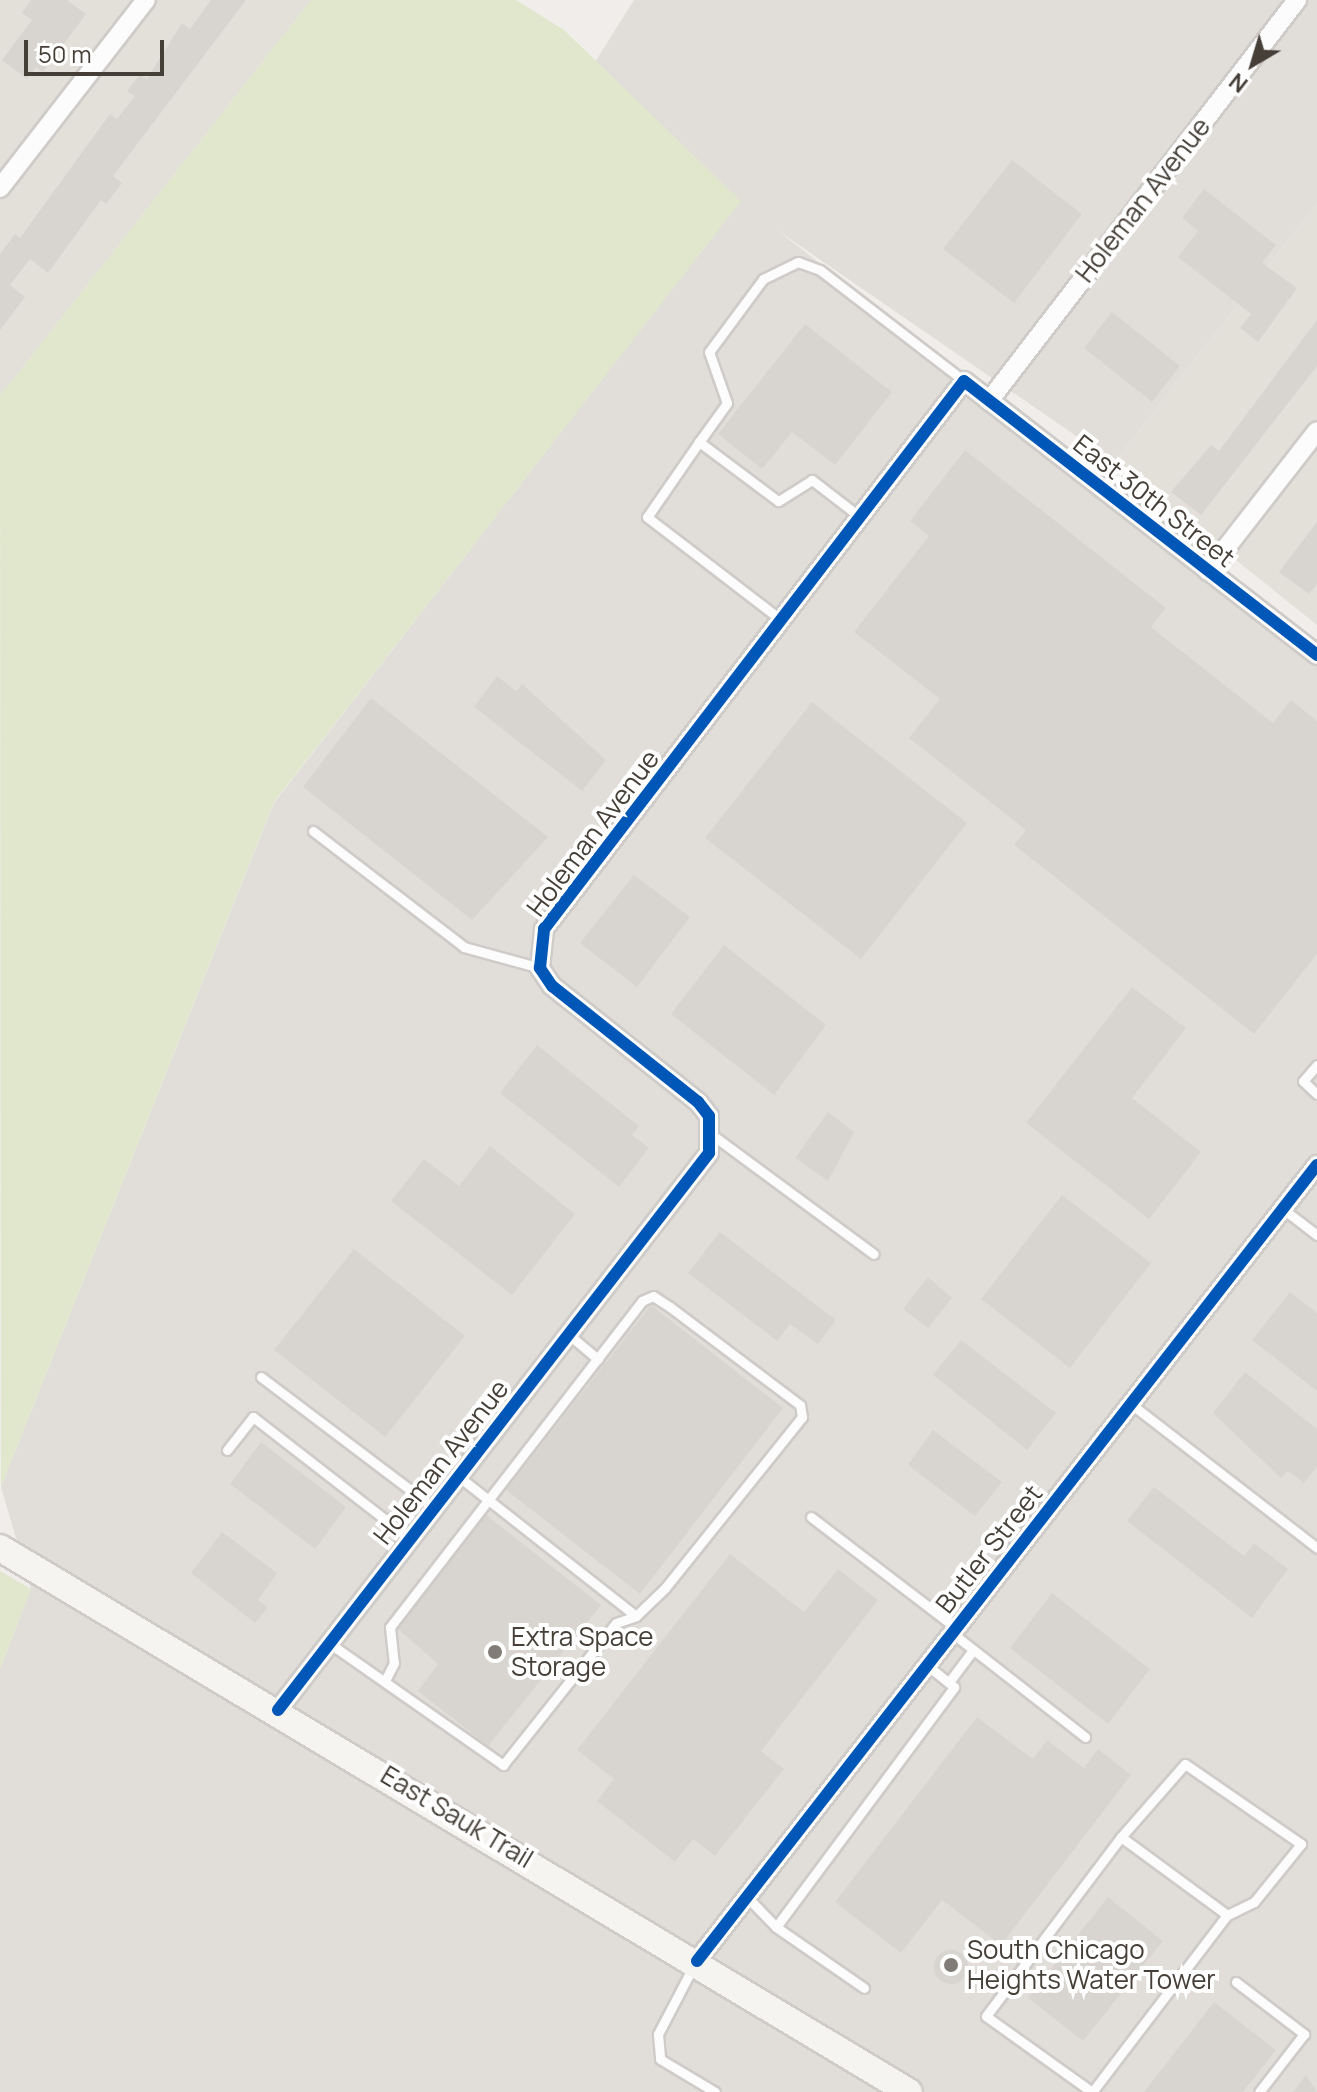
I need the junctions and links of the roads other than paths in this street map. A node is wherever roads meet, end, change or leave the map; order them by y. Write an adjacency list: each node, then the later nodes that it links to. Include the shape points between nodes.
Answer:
1 (146, 0): 3 (street)
2 (1297, 0): 5 (street, Holeman Avenue)
3 (0, 188)
4 (964, 381): 5 (street, East 30th Street); 7 (lane, via 820,270 798,262 778,266 709,352 727,403); 8 (street, Holeman Avenue)
5 (989, 401): 9 (street, East 30th Street)
6 (1317, 431): 9 (street)
7 (699, 442): 8 (lane, via 778,501 812,480); 10 (lane, via 647,517)
8 (860, 517): 10 (street, Holeman Avenue)
9 (1208, 571): 11 (street, East 30th Street)
10 (781, 620): 13 (street, Holeman Avenue, via 544,929)
11 (1317, 655)
12 (313, 831): 13 (lane, via 464,947)
13 (540, 968): 16 (street, via 552,986 698,1102)
14 (1317, 1065): 15 (lane, via 1303,1081)
15 (1317, 1094)
16 (711, 1134): 20 (lane); 21 (street, Holeman Avenue, via 709,1153)
17 (1317, 1165): 18 (street, Butler Street)
18 (1283, 1209): 19 (lane); 24 (street, Butler Street)
19 (1317, 1235)
20 (874, 1254)
21 (568, 1334): 22 (lane); 26 (street, Holeman Avenue)
22 (598, 1359): 27 (lane); 33 (lane, via 642,1301 653,1296 804,1411)
23 (261, 1377): 28 (lane)
24 (1131, 1404): 32 (lane); 34 (street, Butler Street)
25 (227, 1450): 30 (lane, via 253,1417)
26 (458, 1476): 27 (lane); 28 (street, Holeman Avenue)
27 (491, 1498): 33 (lane); 38 (lane, via 390,1627 394,1663)
28 (434, 1508): 30 (street, Holeman Avenue)
29 (811, 1517): 34 (lane)
30 (410, 1539): 35 (street, Holeman Avenue)
31 (0, 1548): 40 (main road, East Sauk Trail)
32 (1317, 1548)
33 (636, 1616): 38 (lane, via 616,1623 503,1765)
34 (954, 1631): 36 (lane); 37 (street, Butler Street)
35 (329, 1643): 38 (lane); 40 (street, Holeman Avenue)
36 (973, 1650): 39 (lane); 41 (lane)
37 (927, 1665): 39 (lane); 43 (street, Butler Street)
38 (385, 1681)
39 (949, 1682): 45 (lane, via 954,1687)
40 (278, 1710): 46 (main road, East Sauk Trail)
41 (1085, 1737)
42 (1121, 1837): 44 (lane); 44 (lane, via 1185,1764 1301,1844 1254,1902); 51 (lane, via 986,2016)
43 (747, 1897): 45 (lane); 46 (street, Butler Street)
44 (1227, 1915): 51 (lane)
45 (776, 1927): 48 (lane)
46 (697, 1961): 49 (lane, via 658,2034 660,2059); 50 (main road, East Sauk Trail)
47 (1236, 1982): 52 (lane, via 1304,2034)
48 (864, 1988)
49 (715, 2092)
50 (909, 2092)
51 (1092, 2092)
52 (1259, 2092)

